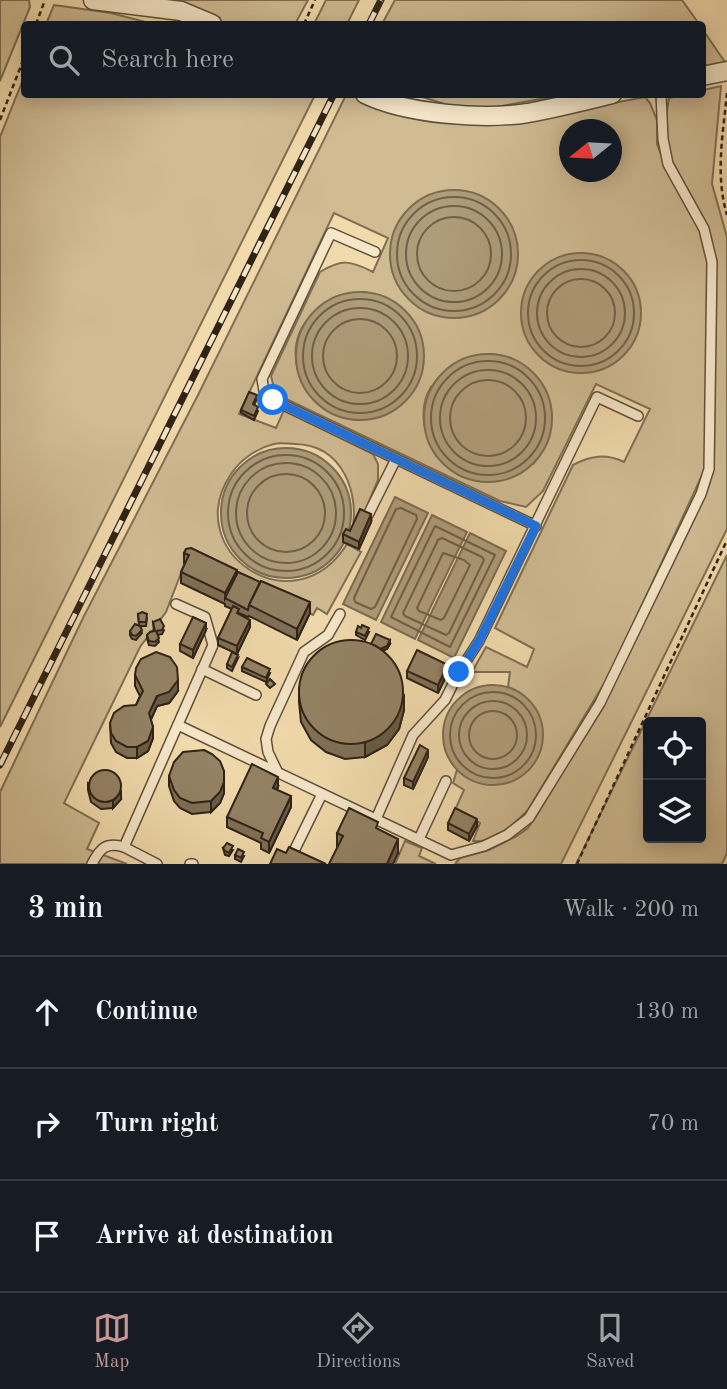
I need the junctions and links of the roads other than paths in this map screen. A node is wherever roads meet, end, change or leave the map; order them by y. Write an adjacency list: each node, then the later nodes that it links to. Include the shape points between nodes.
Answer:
1 (93, 0): 2 (street, via 181,12)
2 (204, 21)
3 (727, 71): 4 (street)
4 (706, 75)
5 (377, 98): 6 (street, via 417,111 486,115 526,113)
6 (594, 98)
7 (661, 98): 25 (lane, via 668,164 704,229 712,262 709,469 600,703 529,818 507,835)
8 (375, 252): 10 (lane, via 331,233 262,379 264,391 273,400)
9 (638, 416): 12 (lane, via 597,397)
10 (396, 458): 11 (lane); 12 (lane)
11 (367, 517)
12 (536, 526): 21 (lane, via 445,700 413,735)
13 (176, 604): 15 (lane, via 205,617 212,645)
14 (340, 614): 18 (lane, via 328,635 304,652 270,726 268,752)
15 (202, 669): 16 (lane); 17 (lane)
16 (256, 695)
17 (177, 725): 18 (lane); 23 (lane)
18 (278, 773): 20 (lane)
19 (446, 781): 22 (lane)
20 (322, 793): 21 (lane); 24 (lane)
21 (376, 819): 22 (lane)
22 (419, 839): 25 (lane)
23 (124, 847): 26 (lane, via 114,844 99,849); 27 (lane)
24 (295, 849)
25 (449, 859)
26 (92, 864)
27 (157, 864)

